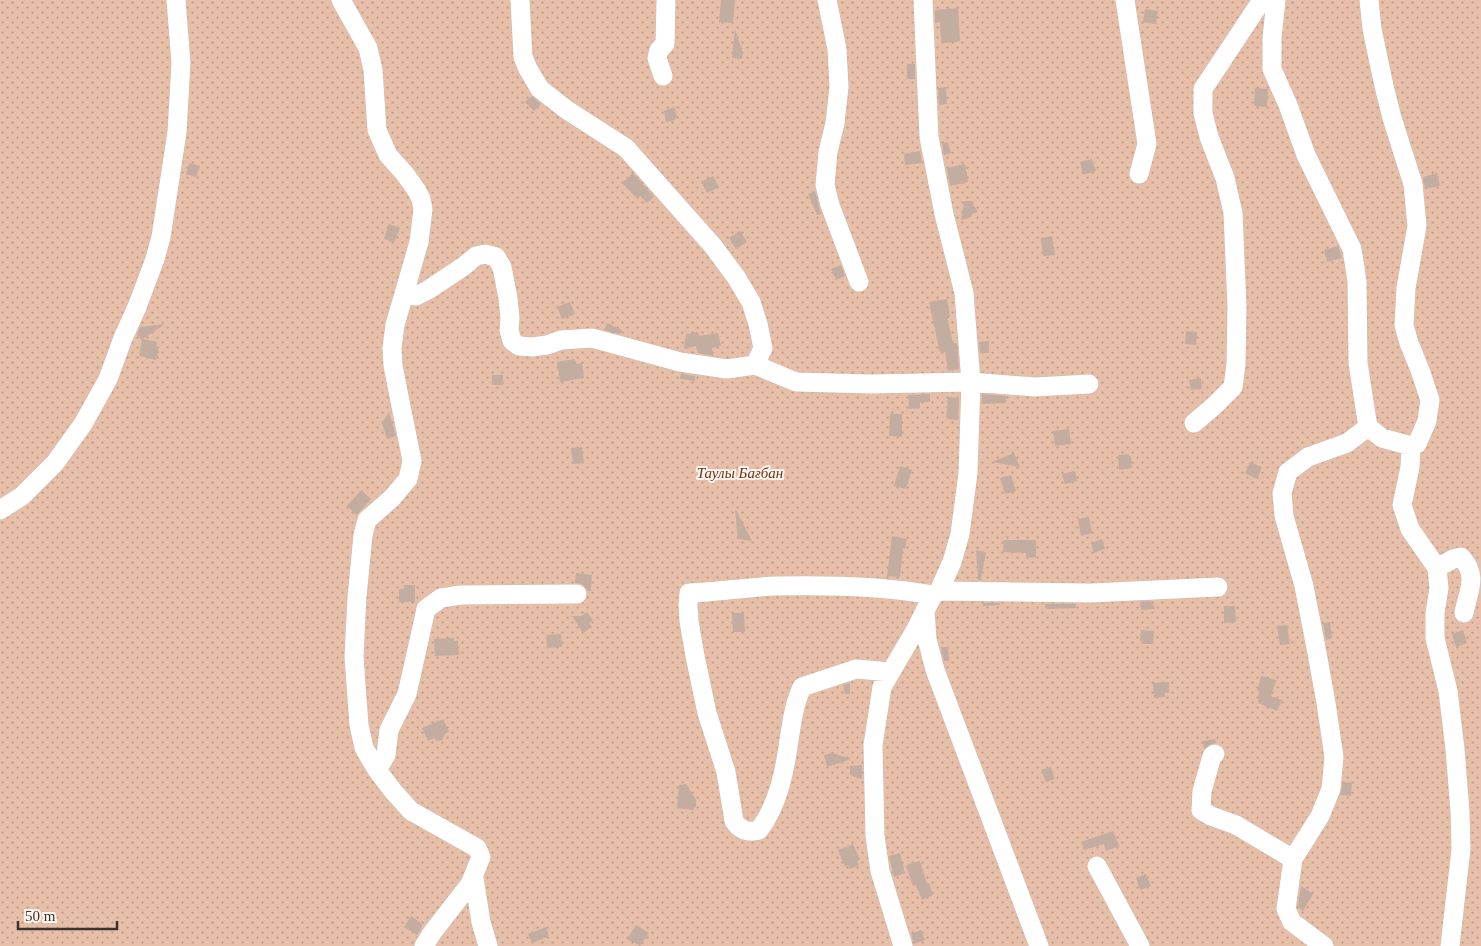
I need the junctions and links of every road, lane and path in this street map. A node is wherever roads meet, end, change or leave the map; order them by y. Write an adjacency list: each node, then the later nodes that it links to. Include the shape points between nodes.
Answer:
1 (176, 0): 21 (street, via 181,64 177,132 161,237 154,260 108,380 83,424 55,464 22,496)
2 (341, 0): 14 (street, via 368,48 373,70 377,130 388,155 421,199 419,242)
3 (520, 0): 15 (street, via 523,57 540,89 626,148 713,246 736,277 751,302 758,324 763,348)
4 (666, 0): 11 (street, via 664,44 657,58)
5 (826, 0): 13 (street, via 837,49 839,87 825,185)
6 (923, 0): 16 (street, via 930,137 942,206 964,293)
7 (1125, 0): 12 (street, via 1147,144)
8 (1262, 0): 18 (street, via 1203,89 1203,113 1233,213 1236,364 1232,387)
9 (1276, 0): 19 (street, via 1272,70 1306,155 1352,250 1357,281 1358,363)
10 (1369, 0): 20 (street, via 1384,86 1413,184 1417,226 1406,288 1404,325 1430,400 1427,421 1417,444)
11 (663, 76)
12 (1139, 174)
13 (859, 282)
14 (404, 293): 15 (street, via 416,296 476,256 485,254 496,257 502,266 509,330 512,341 519,346 532,348 561,340 592,338 680,362 727,369); 29 (street, via 392,348 412,461 408,480 367,520 356,597 354,657 359,725 364,748)
15 (755, 365): 16 (street, via 796,382)
16 (971, 382): 17 (street, via 1035,387); 25 (street, via 968,473 960,534 952,562)
17 (1089, 384)
18 (1194, 423)
19 (1368, 427): 20 (street, via 1382,438); 30 (street, via 1347,443 1308,457 1288,472 1282,493 1284,516 1304,586 1334,757 1331,789 1320,816)
20 (1411, 446): 22 (street, via 1402,505 1410,529)
21 (0, 510)
22 (1437, 568): 26 (street, via 1452,558 1461,557 1468,565 1472,576); 39 (street, via 1439,588 1435,638 1448,691 1461,849)
23 (1218, 587): 25 (street)
24 (576, 594): 29 (street, via 441,598 426,609 407,694 389,730 386,755)
25 (932, 599): 27 (street); 27 (street, via 861,588 809,586 689,594 689,621 707,713 726,772 734,821 739,828 749,832 759,830 769,815 786,760 797,698 802,688 856,669); 36 (street, via 927,639 935,670)
26 (1464, 613)
27 (891, 672): 35 (street, via 882,687 874,744 875,836 880,871)
28 (1215, 754): 30 (street, via 1202,791 1201,810 1236,825)
29 (377, 770): 32 (street, via 411,811 477,848 481,857)
30 (1293, 859): 38 (street, via 1286,909 1292,922)
31 (1097, 866): 37 (street)
32 (474, 878): 33 (street); 34 (street)
33 (424, 946)
34 (488, 946)
35 (903, 946)
36 (1039, 946)
37 (1140, 946)
38 (1324, 946)
39 (1450, 946)

